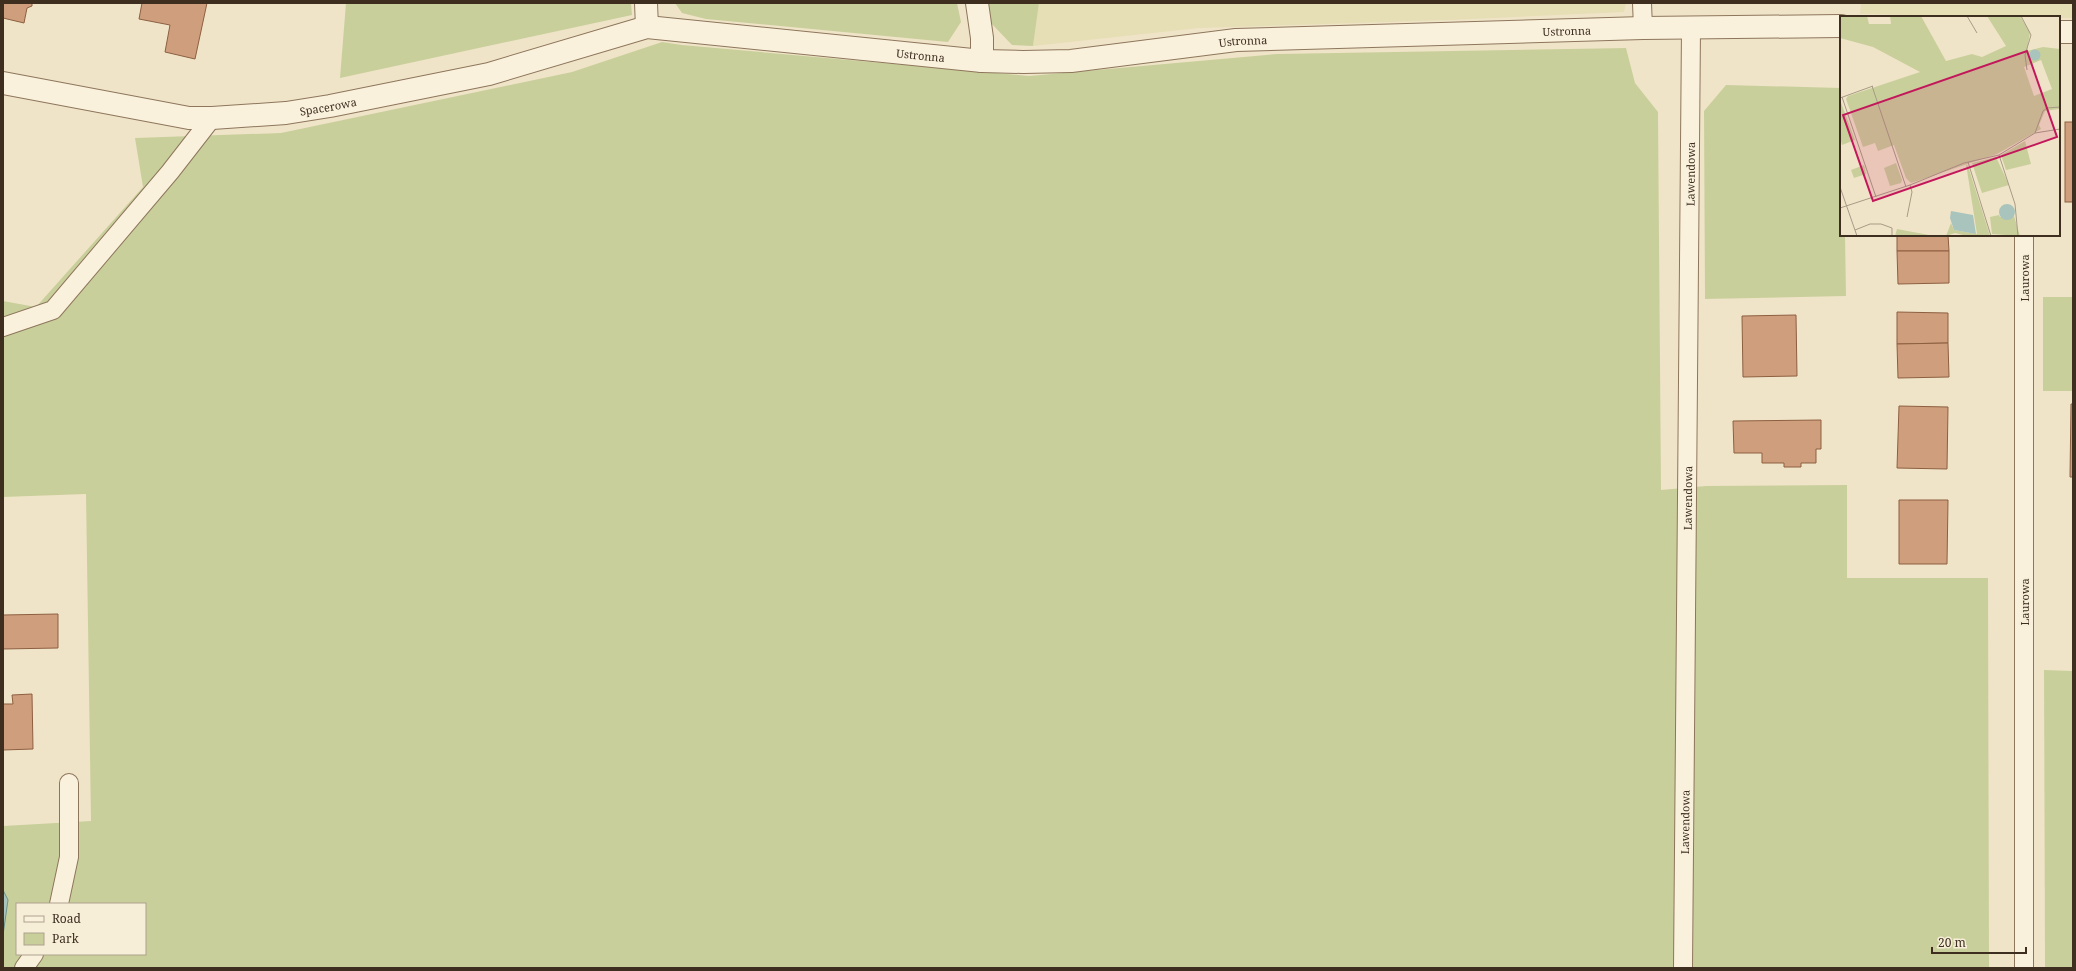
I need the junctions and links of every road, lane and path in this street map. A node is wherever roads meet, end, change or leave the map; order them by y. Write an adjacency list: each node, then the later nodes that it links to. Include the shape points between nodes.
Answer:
1 (646, 3): 5 (street)
2 (977, 3): 10 (street)
3 (1642, 3): 6 (lane)
4 (1840, 26): 7 (street, Ustronna)
5 (647, 27): 10 (street, Ustronna); 12 (street, Spacerowa, via 489,74 286,113)
6 (1643, 28): 7 (street, Ustronna); 10 (street, Ustronna, via 1236,40 1071,61)
7 (1691, 28): 19 (lane, Lawendowa)
8 (2060, 32): 9 (street)
9 (2073, 32)
10 (982, 61)
11 (3, 83): 12 (street, Spacerowa, via 189,118)
12 (212, 118): 14 (lane, via 170,172 53,310)
13 (2024, 236): 20 (lane, Laurowa)
14 (3, 327)
15 (69, 783): 16 (lane, via 69,857)
16 (59, 903)
17 (33, 955): 18 (lane)
18 (24, 968)
19 (1683, 968)
20 (2024, 968)

